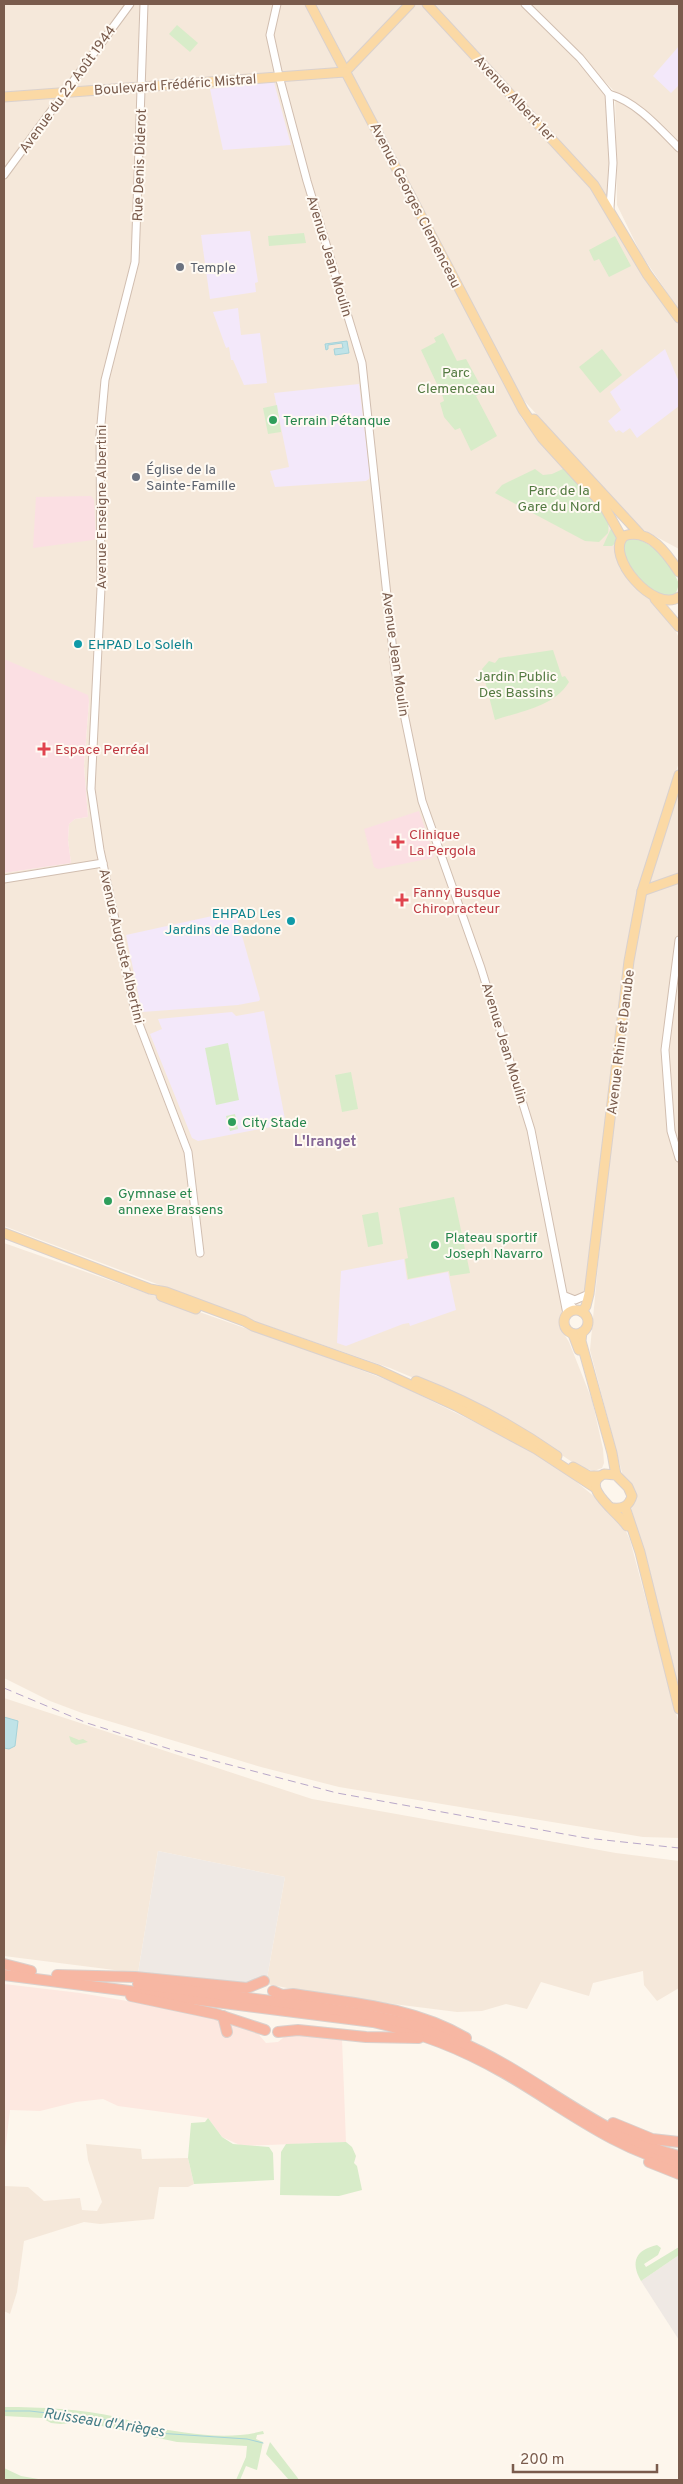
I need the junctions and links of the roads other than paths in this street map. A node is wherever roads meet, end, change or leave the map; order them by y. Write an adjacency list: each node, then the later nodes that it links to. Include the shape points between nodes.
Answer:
1 (130, 4): 11 (street, Avenue du 22 Août 1944)
2 (144, 4): 10 (street, Rue Denis Diderot)
3 (277, 4): 9 (street, Avenue Jean Moulin, via 270,35)
4 (310, 4): 8 (main road, Avenue Georges Clemenceau)
5 (410, 4): 8 (main road)
6 (426, 4): 16 (main road, Avenue Albert 1er)
7 (525, 4): 12 (street, via 580,58)
8 (345, 72): 9 (main road, Boulevard Frédéric Mistral); 21 (main road, Avenue Georges Clemenceau)
9 (278, 76): 10 (main road, Boulevard Frédéric Mistral); 41 (street, Avenue Jean Moulin, via 362,363 395,670 422,801 481,968 531,1130)
10 (141, 87): 11 (main road, Boulevard Frédéric Mistral); 19 (street, Rue Denis Diderot)
11 (65, 93): 13 (main road, Boulevard Frédéric Mistral); 15 (street, Avenue du 22 Août 1944)
12 (609, 94): 14 (street, via 650,119); 17 (street)
13 (4, 97)
14 (679, 148)
15 (4, 175)
16 (600, 194): 17 (main road); 18 (main road, Avenue Albert 1er)
17 (612, 194): 18 (street)
18 (610, 208): 20 (main road, Avenue Albert 1er, via 647,274)
19 (135, 266): 28 (street, Avenue Enseigne Albertini, via 105,380 103,399 99,454 101,588)
20 (679, 318)
21 (522, 406): 22 (main road, Avenue Georges Clemenceau); 23 (main road, Avenue Georges Clemenceau, via 542,438 604,506)
22 (640, 534): 23 (main road, via 628,534); 24 (main road, Avenue Georges Clemenceau, via 654,542)
23 (622, 538): 25 (main road, via 619,549 626,569)
24 (678, 568)
25 (653, 597): 26 (main road, via 666,602); 27 (main road)
26 (679, 597)
27 (679, 627)
28 (96, 691): 30 (street, Avenue Auguste Albertini, via 91,790)
29 (679, 776): 31 (main road, Avenue Rhin et Danube)
30 (102, 864): 32 (street); 38 (street, Avenue Auguste Albertini, via 136,1016 188,1152)
31 (647, 877): 33 (main road, via 654,883); 34 (main road, Avenue Rhin et Danube)
32 (4, 879)
33 (673, 882): 34 (main road)
34 (642, 891): 40 (main road, Avenue Rhin et Danube, via 629,961)
35 (679, 940): 36 (street, via 665,1046 671,1130)
36 (679, 1158)
37 (4, 1233): 39 (main road)
38 (200, 1253)
39 (150, 1289): 43 (main road, via 166,1292); 43 (main road, via 164,1298 243,1326)
40 (589, 1294): 41 (street, via 575,1300); 42 (main road, Avenue Rhin et Danube, via 586,1306)
41 (565, 1296): 42 (street, Avenue Jean Moulin)
42 (575, 1312): 44 (main road, via 587,1322); 45 (main road, via 564,1322)
43 (253, 1326): 46 (main road)
44 (582, 1332): 45 (main road); 52 (main road, via 581,1341)
45 (573, 1334): 51 (main road, via 609,1458)
46 (378, 1370): 47 (main road); 48 (main road, via 424,1384)
47 (456, 1406): 48 (main road, via 461,1404); 49 (main road)
48 (488, 1415): 50 (main road)
49 (504, 1431): 50 (main road); 53 (main road)
50 (525, 1435): 51 (main road, via 583,1474)
51 (601, 1475): 52 (main road); 53 (main road)
52 (616, 1475): 54 (main road, via 631,1490 631,1501)
53 (594, 1487): 55 (main road)
54 (625, 1507): 55 (main road); 56 (main road)
55 (613, 1508): 56 (main road, via 629,1530)
56 (646, 1582): 57 (main road)
57 (679, 1709)
58 (4, 1966): 59 (highway)
59 (57, 1975): 62 (highway, via 135,1977 247,1988); 65 (highway)
60 (4, 1976): 61 (highway); 63 (highway)
61 (24, 1980): 63 (highway); 67 (highway, via 111,1992)
62 (264, 1981)
63 (116, 1989): 65 (highway)
64 (274, 1991): 72 (highway, via 282,1995 376,2006 425,2018 445,2026)
65 (255, 2002): 66 (highway)
66 (283, 2006): 71 (highway, via 388,2025 416,2032); 72 (highway, via 389,2017 421,2026 485,2053)
67 (223, 2016): 68 (highway); 69 (highway)
68 (265, 2030)
69 (226, 2032)
70 (278, 2032): 71 (highway, via 298,2030 366,2037 410,2037)
71 (459, 2050): 73 (highway)
72 (530, 2080): 73 (highway)
73 (561, 2103): 74 (highway, via 645,2136); 75 (highway, via 623,2135); 76 (highway, via 629,2146); 77 (highway, via 571,2118 618,2148)
74 (679, 2142)
75 (679, 2156)
76 (679, 2164)
77 (679, 2174)

